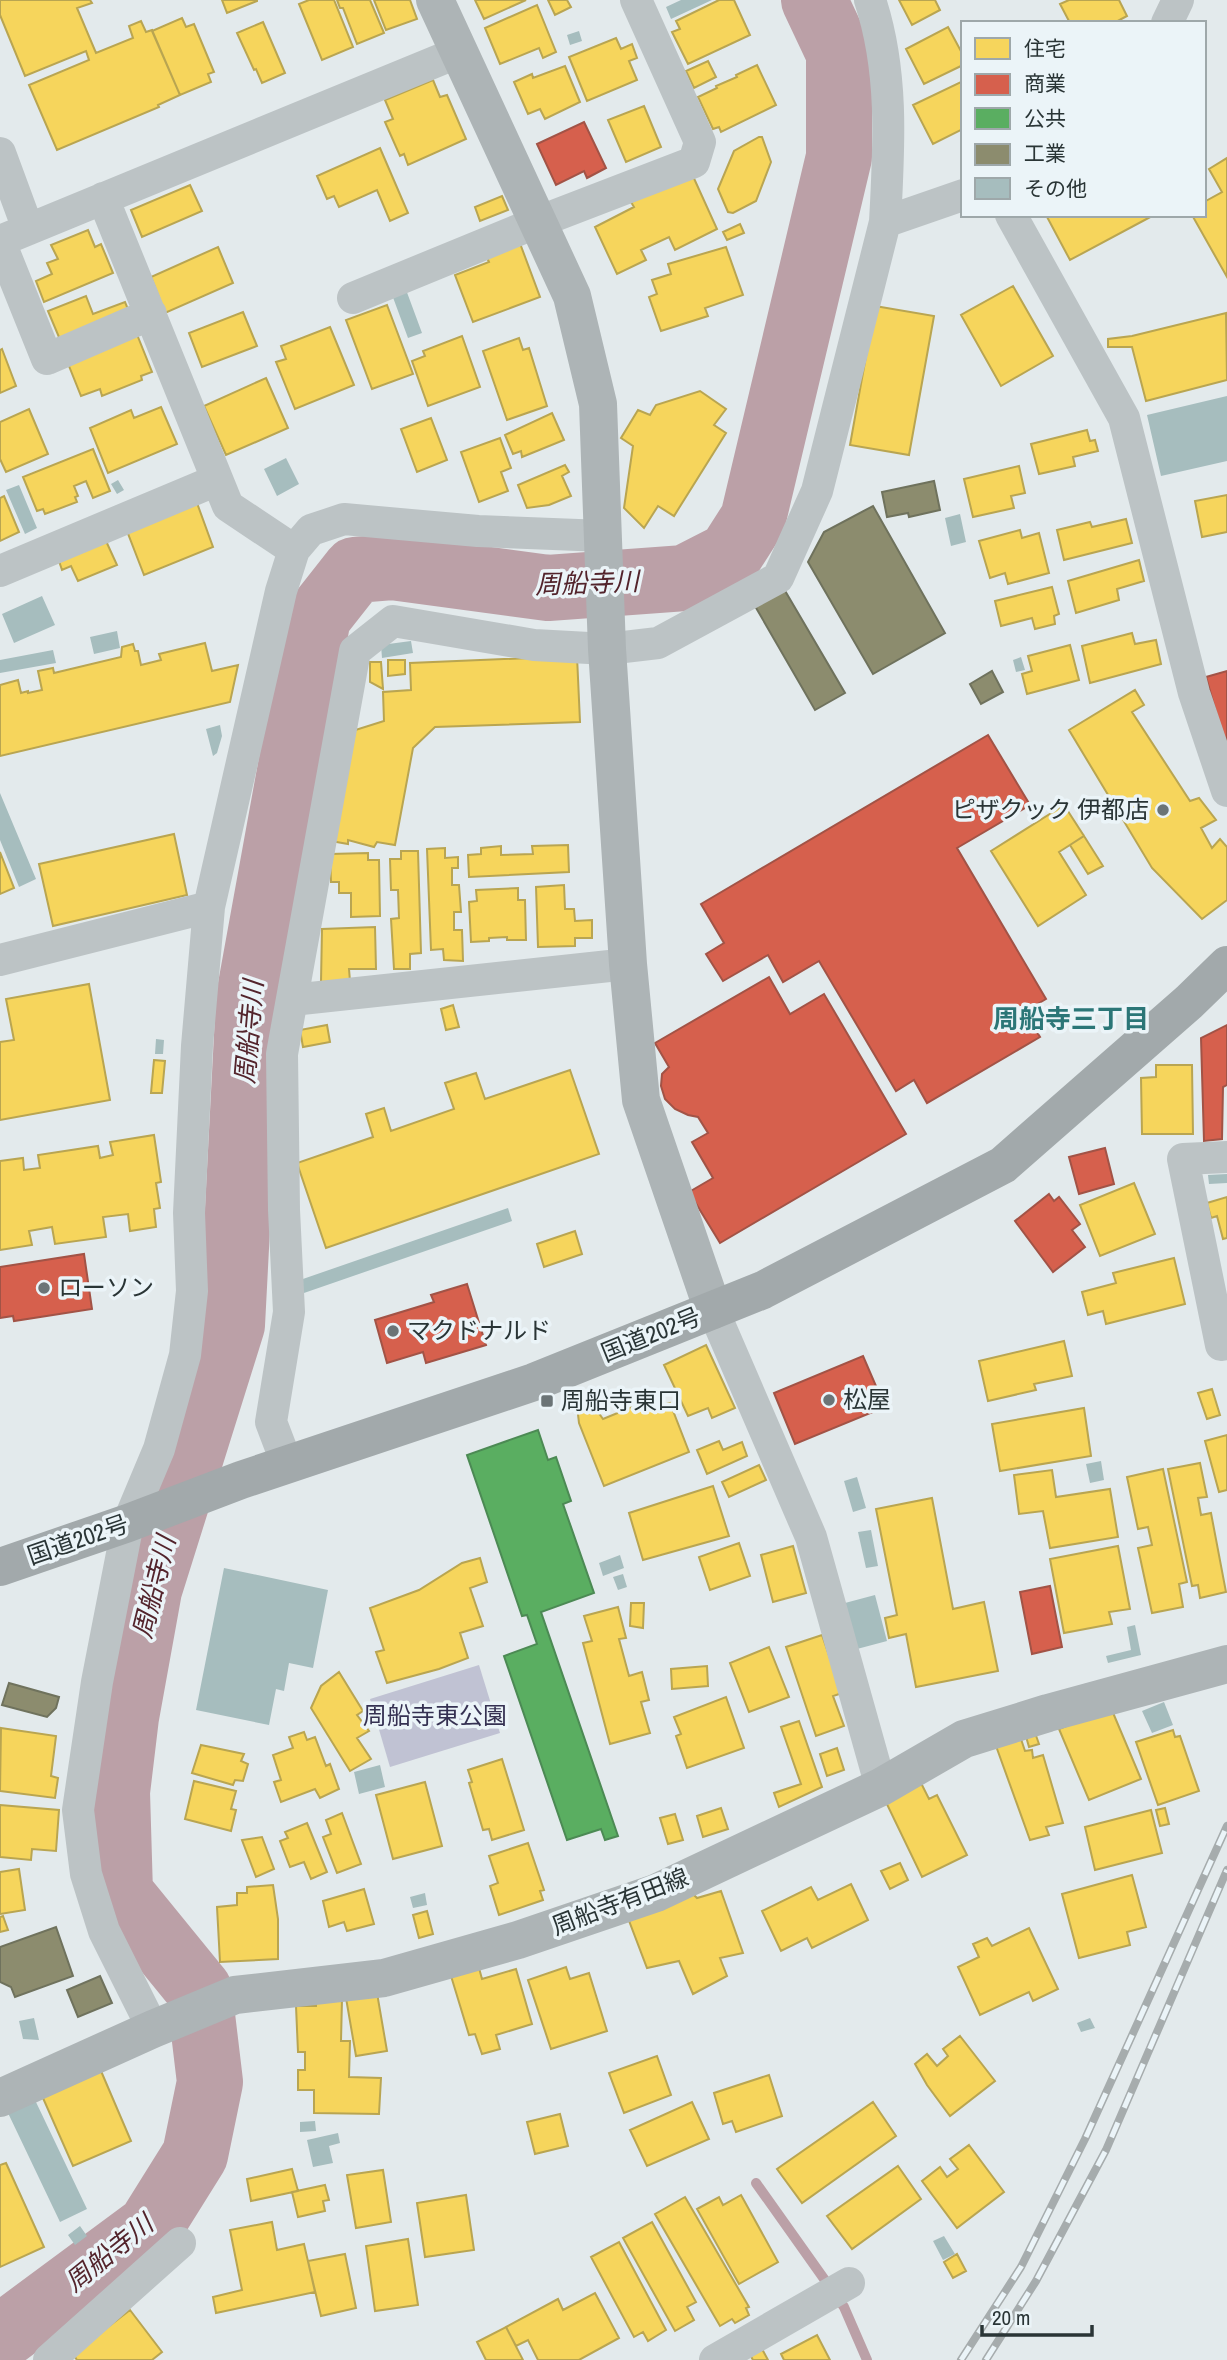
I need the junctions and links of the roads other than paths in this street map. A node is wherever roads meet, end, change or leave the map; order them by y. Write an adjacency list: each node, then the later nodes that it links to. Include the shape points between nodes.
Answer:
1 (435, 0): 6 (street)
2 (636, 0): 11 (street, via 701,142 694,162)
3 (870, 0): 12 (street, via 887,89 890,138)
4 (1178, 0): 5 (street)
5 (1168, 21)
6 (459, 52): 9 (street); 11 (street)
7 (0, 153): 13 (street)
8 (961, 196): 12 (street)
9 (103, 198): 13 (street); 15 (street)
10 (1012, 217): 21 (street, via 1124,418 1194,693)
11 (538, 222): 14 (street); 17 (street, via 572,296 598,404)
12 (885, 222): 20 (street, via 817,491 778,578 658,643)
13 (9, 237): 15 (street, via 47,359)
14 (353, 298)
15 (151, 314): 16 (street)
16 (217, 480): 18 (street, via 228,506); 19 (street)
17 (604, 536): 18 (street, via 344,519 311,530); 20 (street)
18 (294, 550): 22 (street)
19 (0, 571)
20 (607, 649): 24 (street); 26 (street, via 534,645 393,621 355,651)
21 (1227, 792)
22 (209, 907): 23 (street); 31 (street, via 189,1213 192,1291 185,1355)
23 (0, 960)
24 (628, 964): 26 (street); 28 (street, via 641,1100)
25 (1227, 965): 28 (highway, 国道202号, via 1003,1165 763,1290)
26 (292, 1000): 30 (street, via 282,1054 289,1312 271,1422)
27 (1227, 1157): 29 (street, via 1183,1159 1221,1345)
28 (713, 1310): 30 (highway, 国道202号, via 534,1382); 34 (street, via 811,1537)
29 (1227, 1344)
30 (287, 1464): 31 (highway, 国道202号)
31 (144, 1517): 32 (highway, 国道202号); 35 (street, via 97,1682 78,1810 86,1874 104,1931)
32 (0, 1567)
33 (1227, 1664): 34 (street, 周船寺有田線, via 964,1739)
34 (881, 1787): 35 (street, 周船寺有田線, via 656,1892 518,1940 384,1978 235,1995)
35 (153, 2029): 36 (street, 周船寺有田線)
36 (0, 2098)
37 (180, 2243): 39 (street)
38 (837, 2289): 40 (street)
39 (49, 2360)
40 (715, 2360)

